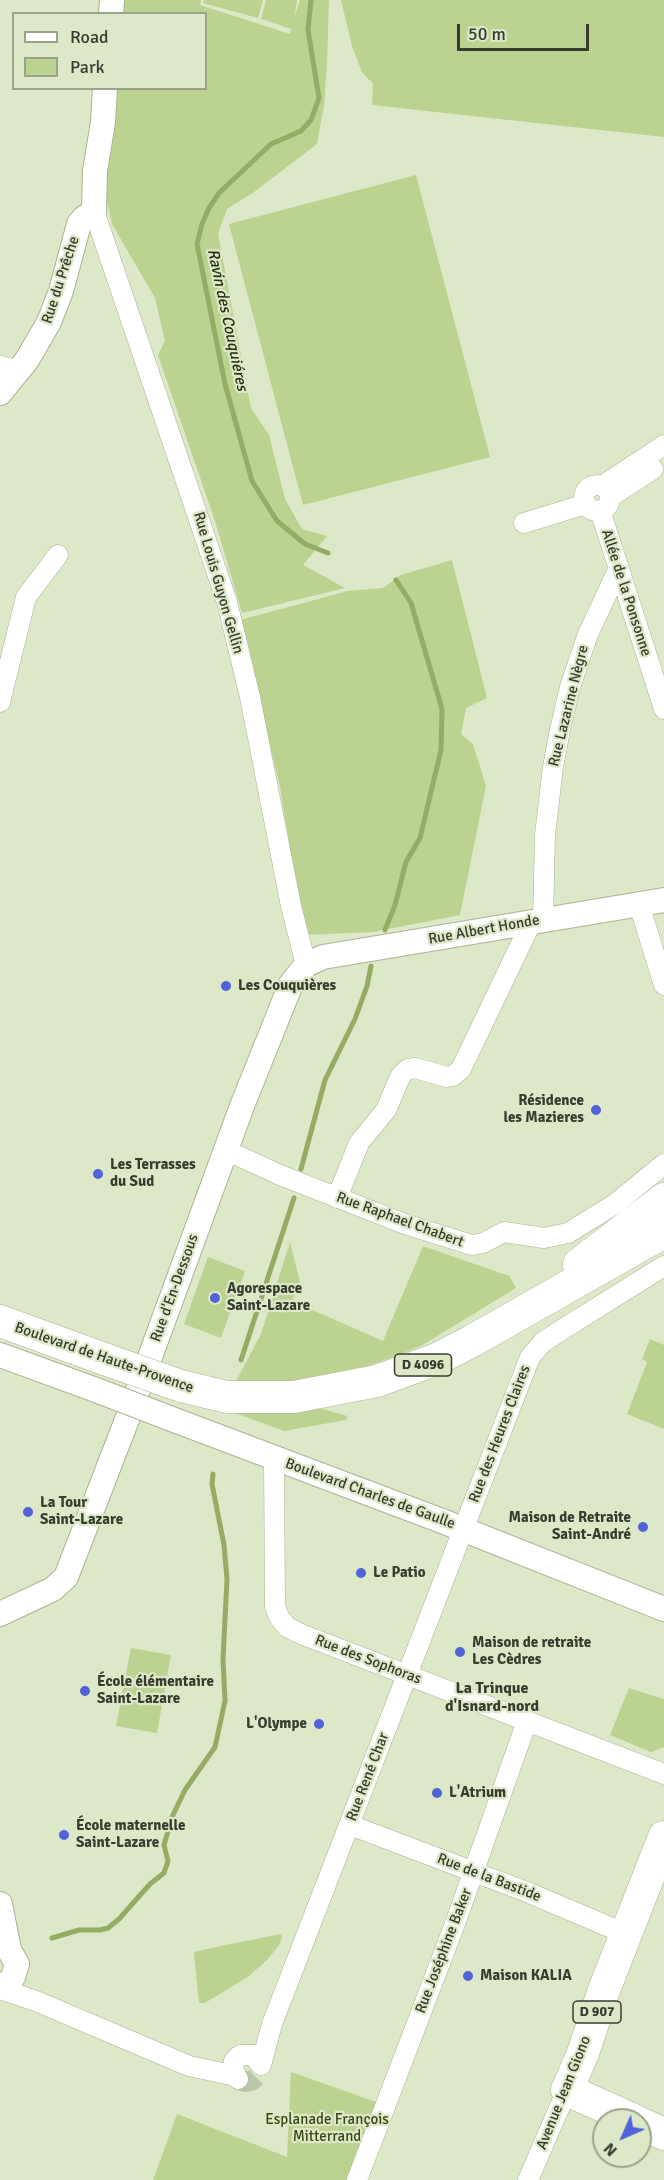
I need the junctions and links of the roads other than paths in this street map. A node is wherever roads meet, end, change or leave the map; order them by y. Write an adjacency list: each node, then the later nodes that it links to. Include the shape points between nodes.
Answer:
1 (105, 90): 2 (street, via 94,171)
2 (94, 211): 3 (street, Rue du Prêche, via 79,224 56,307 43,333); 16 (street, Rue Louis Guyon Gellin, via 226,602)
3 (9, 368): 4 (street, Rue du Prêche)
4 (0, 393)
5 (664, 445): 7 (street)
6 (664, 461): 7 (street)
7 (600, 499): 8 (street); 10 (street, Allée de la Ponsonne)
8 (524, 523)
9 (58, 555): 11 (street, via 26,597)
10 (618, 570): 12 (street, Allée de la Ponsonne); 15 (street, Rue Lazarine Nègre, via 588,633 560,730)
11 (0, 702)
12 (664, 709)
13 (664, 900): 14 (street, Rue Albert Honde)
14 (639, 904): 15 (street, Rue Albert Honde); 17 (street)
15 (537, 922): 16 (street, Rue Albert Honde, via 323,957); 20 (street, via 461,1070 447,1077 414,1068 401,1075 386,1110 361,1139)
16 (306, 965): 18 (street, Rue d'En-Dessous, via 291,984)
17 (664, 986)
18 (224, 1153): 20 (street, Rue Raphael Chabert); 32 (street, Rue d'En-Dessous, via 66,1577 53,1588)
19 (664, 1164): 20 (street, Rue Raphael Chabert, via 568,1233 550,1238 504,1232 479,1245 467,1245)
20 (329, 1195)
21 (664, 1199): 24 (main road, Boulevard de Haute-Provence / D 4096)
22 (664, 1232): 24 (main road, Boulevard de Haute-Provence / D 4096)
23 (664, 1266): 30 (street, Rue des Heures Claires, via 543,1342 530,1357)
24 (516, 1316): 25 (main road, Boulevard de Haute-Provence / D 4096, bridge, via 463,1346 377,1381 322,1394 245,1399 181,1386)
25 (0, 1322)
26 (0, 1345): 28 (street, Boulevard Charles de Gaulle, via 42,1359)
27 (0, 1354): 28 (street, Boulevard Charles de Gaulle)
28 (86, 1386): 29 (street, Boulevard Charles de Gaulle, bridge)
29 (274, 1458): 30 (street, Boulevard Charles de Gaulle); 33 (street, Rue des Sophoras, via 275,1605 279,1617 292,1630)
30 (463, 1529): 31 (street, Boulevard Charles de Gaulle); 33 (street, Rue René Char)
31 (664, 1610)
32 (0, 1614)
33 (407, 1675): 34 (street, Rue des Sophoras); 36 (street, Rue René Char)
34 (527, 1721): 35 (street, Rue des Sophoras); 38 (street, Rue Joséphine Baker)
35 (664, 1774)
36 (350, 1825): 38 (street, Rue de la Bastide); 41 (street, Rue René Char, via 272,2024 255,2060 240,2055 234,2061 236,2074 189,2066 36,2001)
37 (662, 1851): 40 (main road, Avenue Jean Giono / D 907)
38 (474, 1872): 40 (street, Rue de la Bastide); 44 (street, Rue Joséphine Baker)
39 (1, 1913): 41 (street)
40 (626, 1934): 42 (main road, Avenue Jean Giono / D 907)
41 (5, 1968)
42 (567, 2090): 43 (main road); 45 (street, Avenue Jean Giono)
43 (607, 2108)
44 (357, 2180)
45 (528, 2180)

